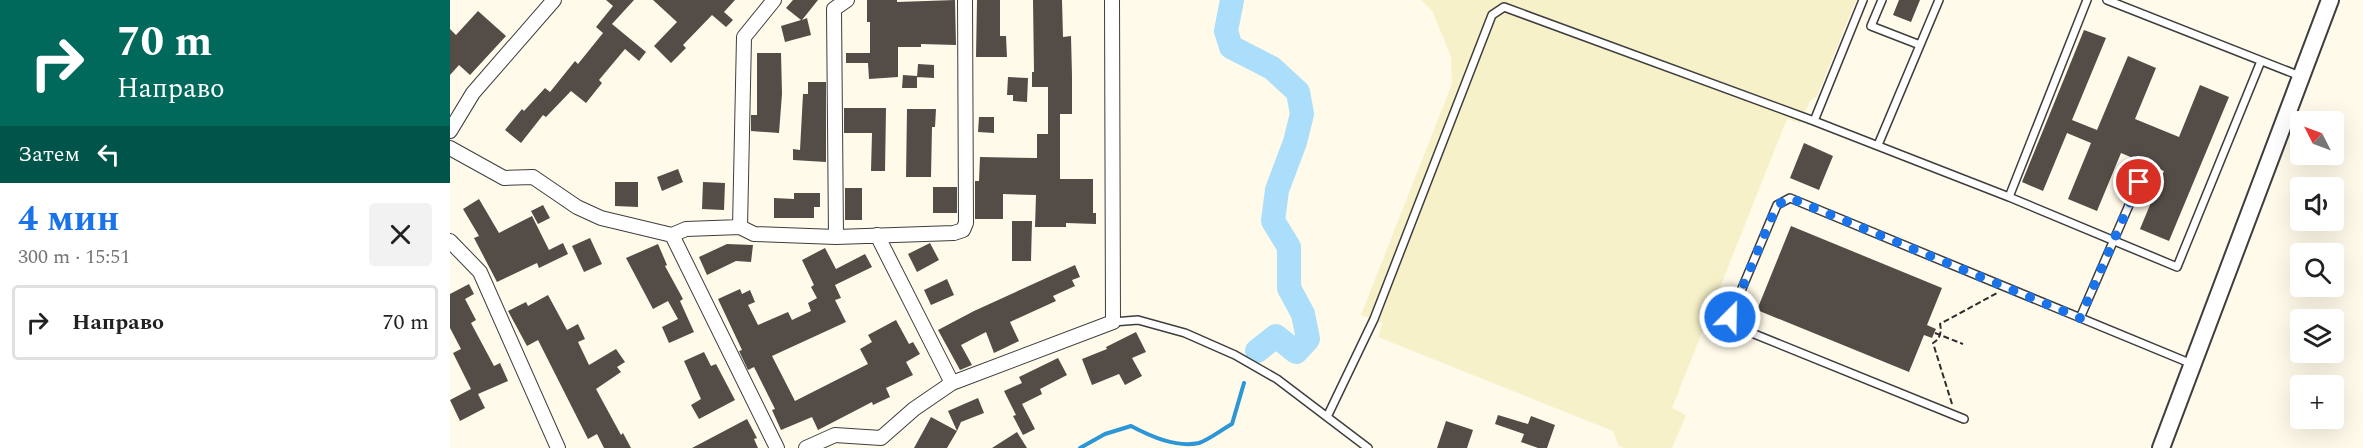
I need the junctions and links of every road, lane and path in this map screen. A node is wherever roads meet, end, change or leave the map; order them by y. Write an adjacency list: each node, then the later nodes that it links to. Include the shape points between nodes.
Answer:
1 (554, 0): 17 (street, via 473,93)
2 (774, 0): 22 (street, via 744,37)
3 (847, 0): 25 (street, via 834,9)
4 (965, 0): 24 (street, via 966,223 963,230 954,233)
5 (1112, 0): 30 (street)
6 (1863, 0): 16 (lane)
7 (1882, 0): 13 (lane, via 1871,26)
8 (1939, 0): 13 (lane)
9 (2087, 0): 21 (lane)
10 (2107, 0): 14 (lane)
11 (2330, 0): 15 (street)
12 (1506, 4): 16 (lane); 37 (lane, via 1492,15 1374,319)
13 (1920, 45): 18 (lane)
14 (2262, 61): 15 (lane); 27 (lane, via 2177,267)
15 (2302, 77): 34 (street)
16 (1814, 121): 18 (lane)
17 (450, 131)
18 (1878, 145): 21 (lane)
19 (450, 148): 23 (street, via 504,178 532,177 601,218)
20 (2139, 182): 27 (lane)
21 (2009, 197): 27 (lane)
22 (740, 227): 23 (street, via 686,229); 25 (street, via 754,234)
23 (672, 235): 41 (street)
24 (877, 235): 25 (street); 35 (street)
25 (836, 237)
26 (450, 241): 40 (street, via 480,272)
27 (2114, 241): 29 (lane)
28 (2007, 288): 29 (lane); 32 (path, via 1940,324); 36 (lane, via 1790,198 1777,205 1730,317 1737,327)
29 (2080, 318): 34 (lane)
30 (1113, 322): 35 (street); 37 (lane, via 1138,320 1185,333 1277,379)
31 (1935, 333): 32 (path)
32 (1940, 334): 33 (path); 36 (path, via 1933,344)
33 (1963, 344)
34 (2193, 365): 44 (street)
35 (952, 383): 39 (street, via 914,410)
36 (1956, 416): 38 (lane)
37 (1327, 417): 43 (lane)
38 (1964, 419)
39 (880, 443): 42 (street, via 835,435)
40 (558, 448)
41 (777, 448)
42 (806, 448)
43 (1368, 448)
44 (2161, 448)

